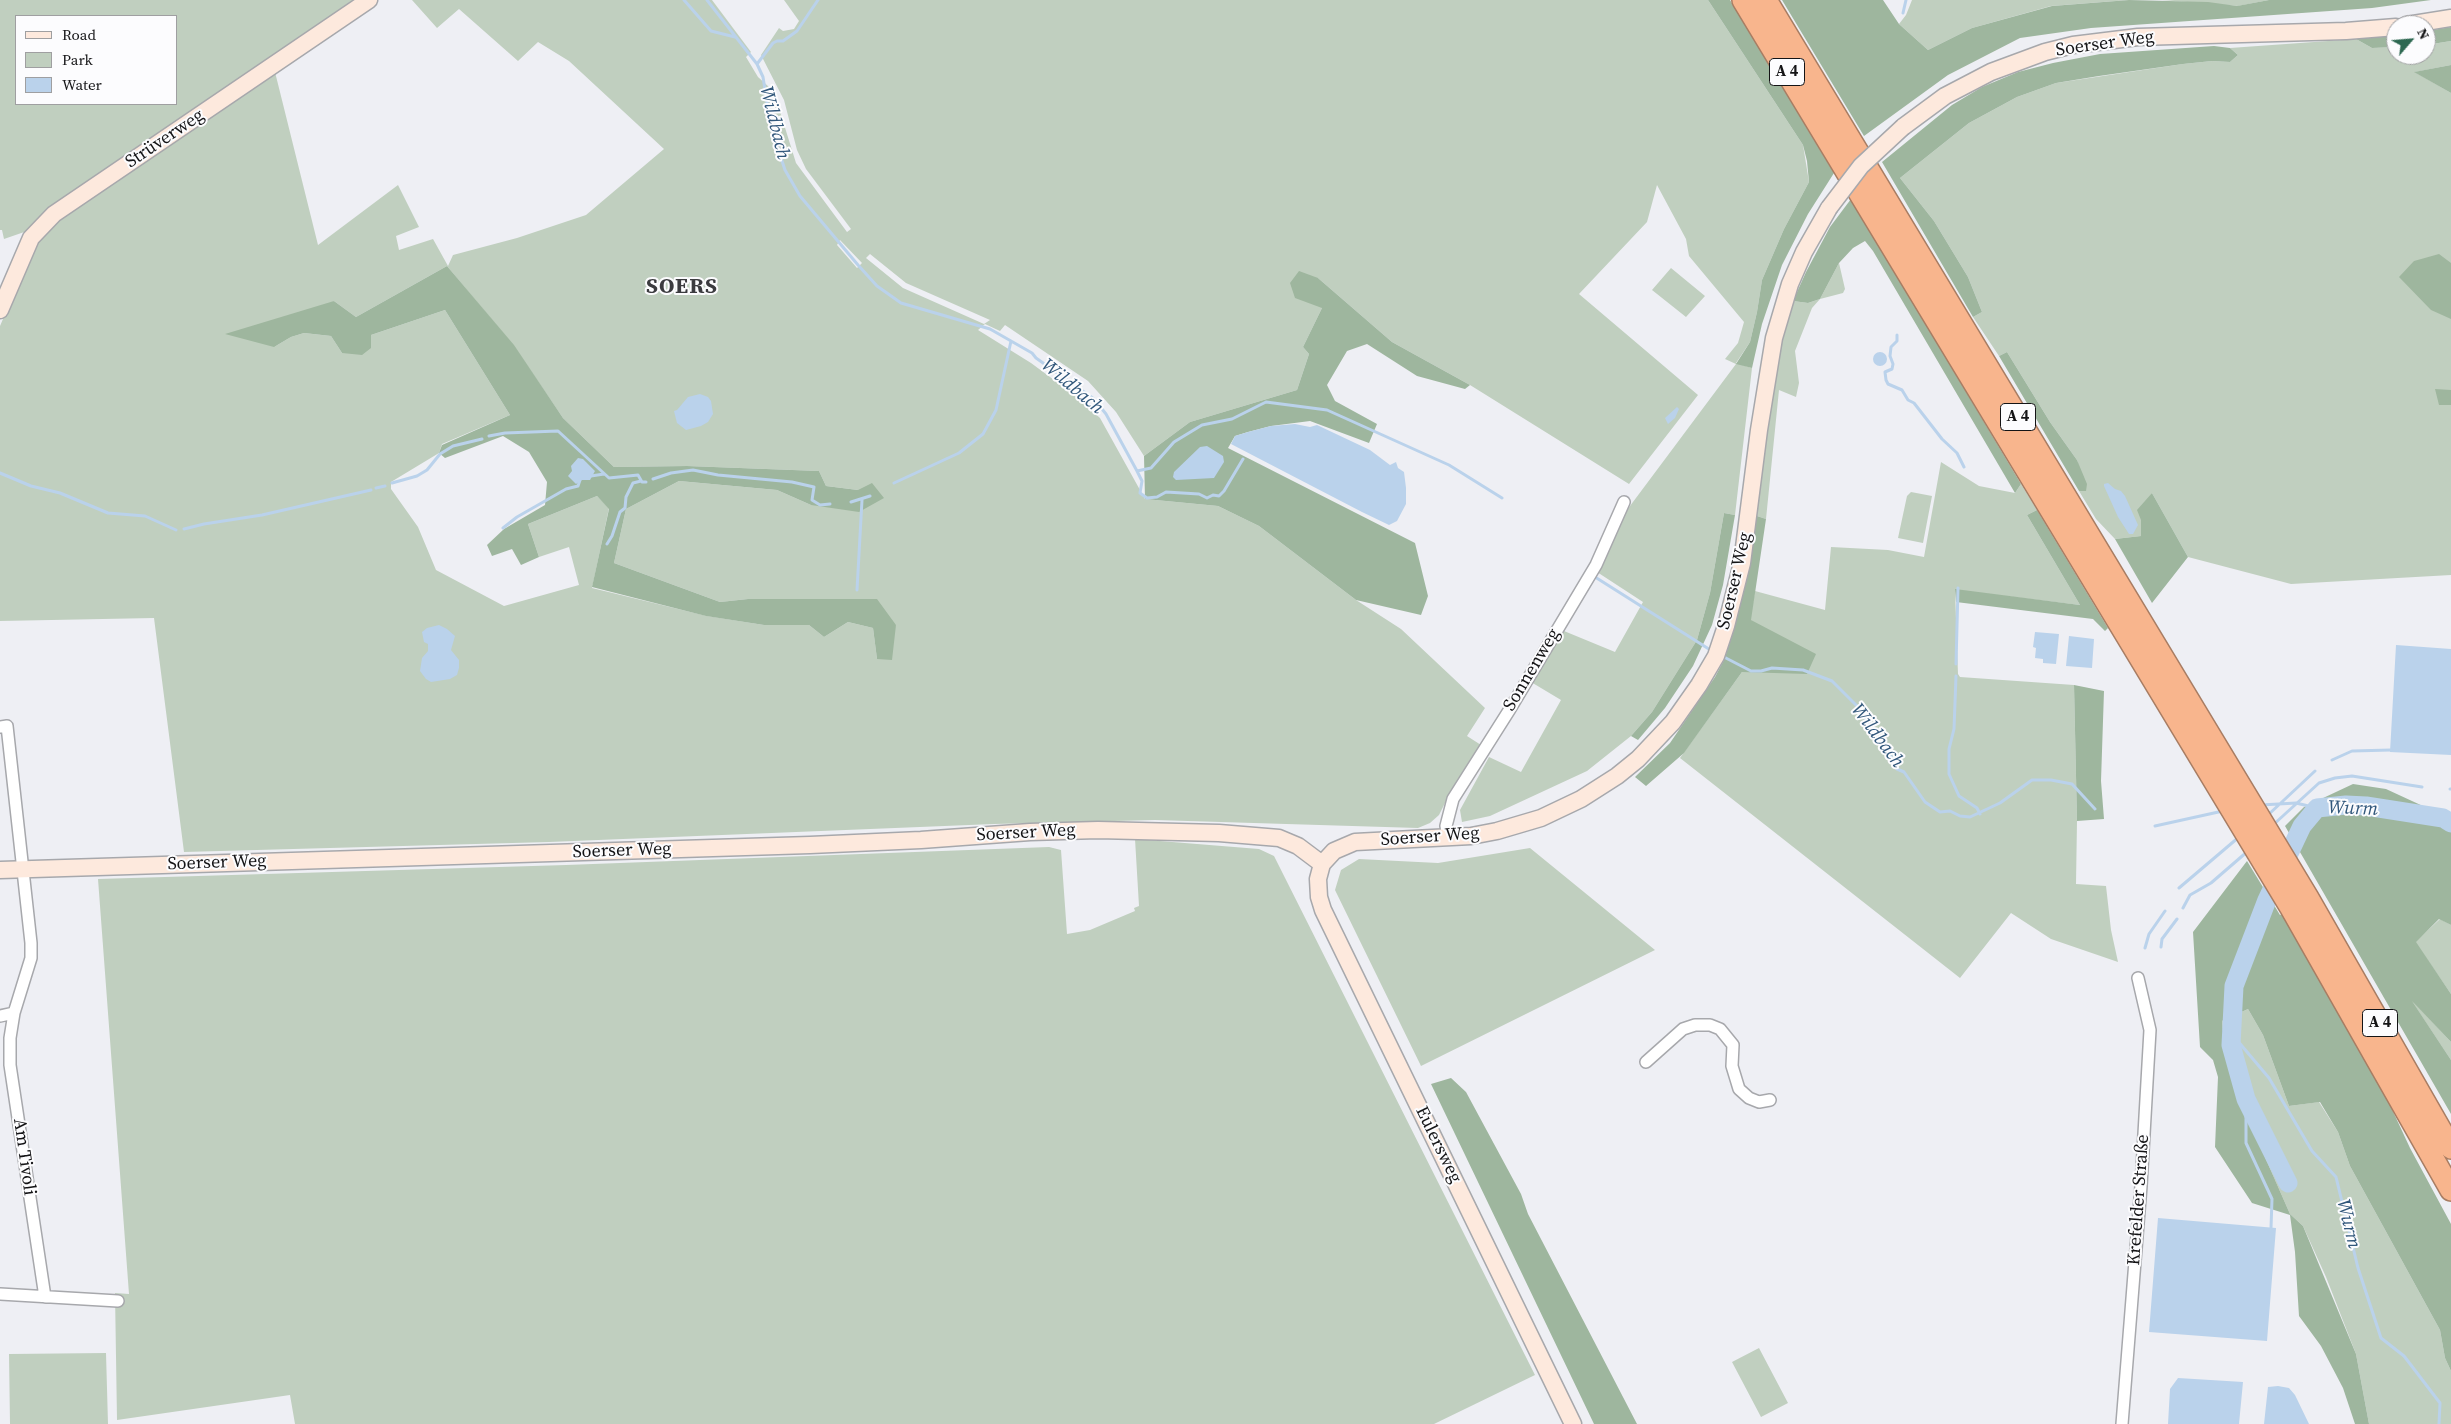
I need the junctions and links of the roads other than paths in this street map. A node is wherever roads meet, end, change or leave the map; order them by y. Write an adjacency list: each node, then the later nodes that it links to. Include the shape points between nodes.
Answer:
1 (368, 0): 7 (main road, Strüverweg, via 54,214 38,228 28,243)
2 (1743, 0): 9 (highway, A 4)
3 (1766, 0): 9 (highway, A 4)
4 (2451, 18): 5 (main road)
5 (2436, 20)
6 (2386, 28): 11 (main road, Soerser Weg, bridge, via 2138,37 2073,45 1990,72 1945,96 1903,126 1861,166 1829,208 1790,284 1774,338 1742,563 1719,648 1688,703 1661,737 1601,788 1541,818 1497,831)
7 (0, 310)
8 (1624, 502): 11 (street, Sonnenweg, via 1596,565 1453,799 1446,826)
9 (2129, 619): 15 (highway, A 4)
10 (0, 727): 13 (street, Am Tivoli, via 6,726)
11 (1448, 839): 12 (main road, Soerser Weg, via 1355,842 1334,851)
12 (1322, 864): 13 (main road, Soerser Weg, via 1304,850 1279,838 1098,830 810,845); 26 (main road, Eulersweg, via 1318,890 1323,910)
13 (24, 869): 14 (main road, Soerser Weg); 17 (street, Am Tivoli, via 31,958)
14 (0, 870)
15 (2300, 903): 21 (highway, A 4); 22 (highway, A 4)
16 (2138, 978): 27 (street, Krefelder Straße, via 2150,1030)
17 (14, 1013): 18 (street); 24 (street, Am Tivoli, via 10,1065)
18 (0, 1016)
19 (1646, 1062): 20 (street, via 1682,1030 1710,1025 1720,1029 1733,1046 1732,1066 1739,1090 1758,1102)
20 (1770, 1100)
21 (2451, 1148)
22 (2451, 1190)
23 (0, 1294): 24 (street)
24 (44, 1297): 25 (street)
25 (118, 1301)
26 (1573, 1424)
27 (2122, 1424)

